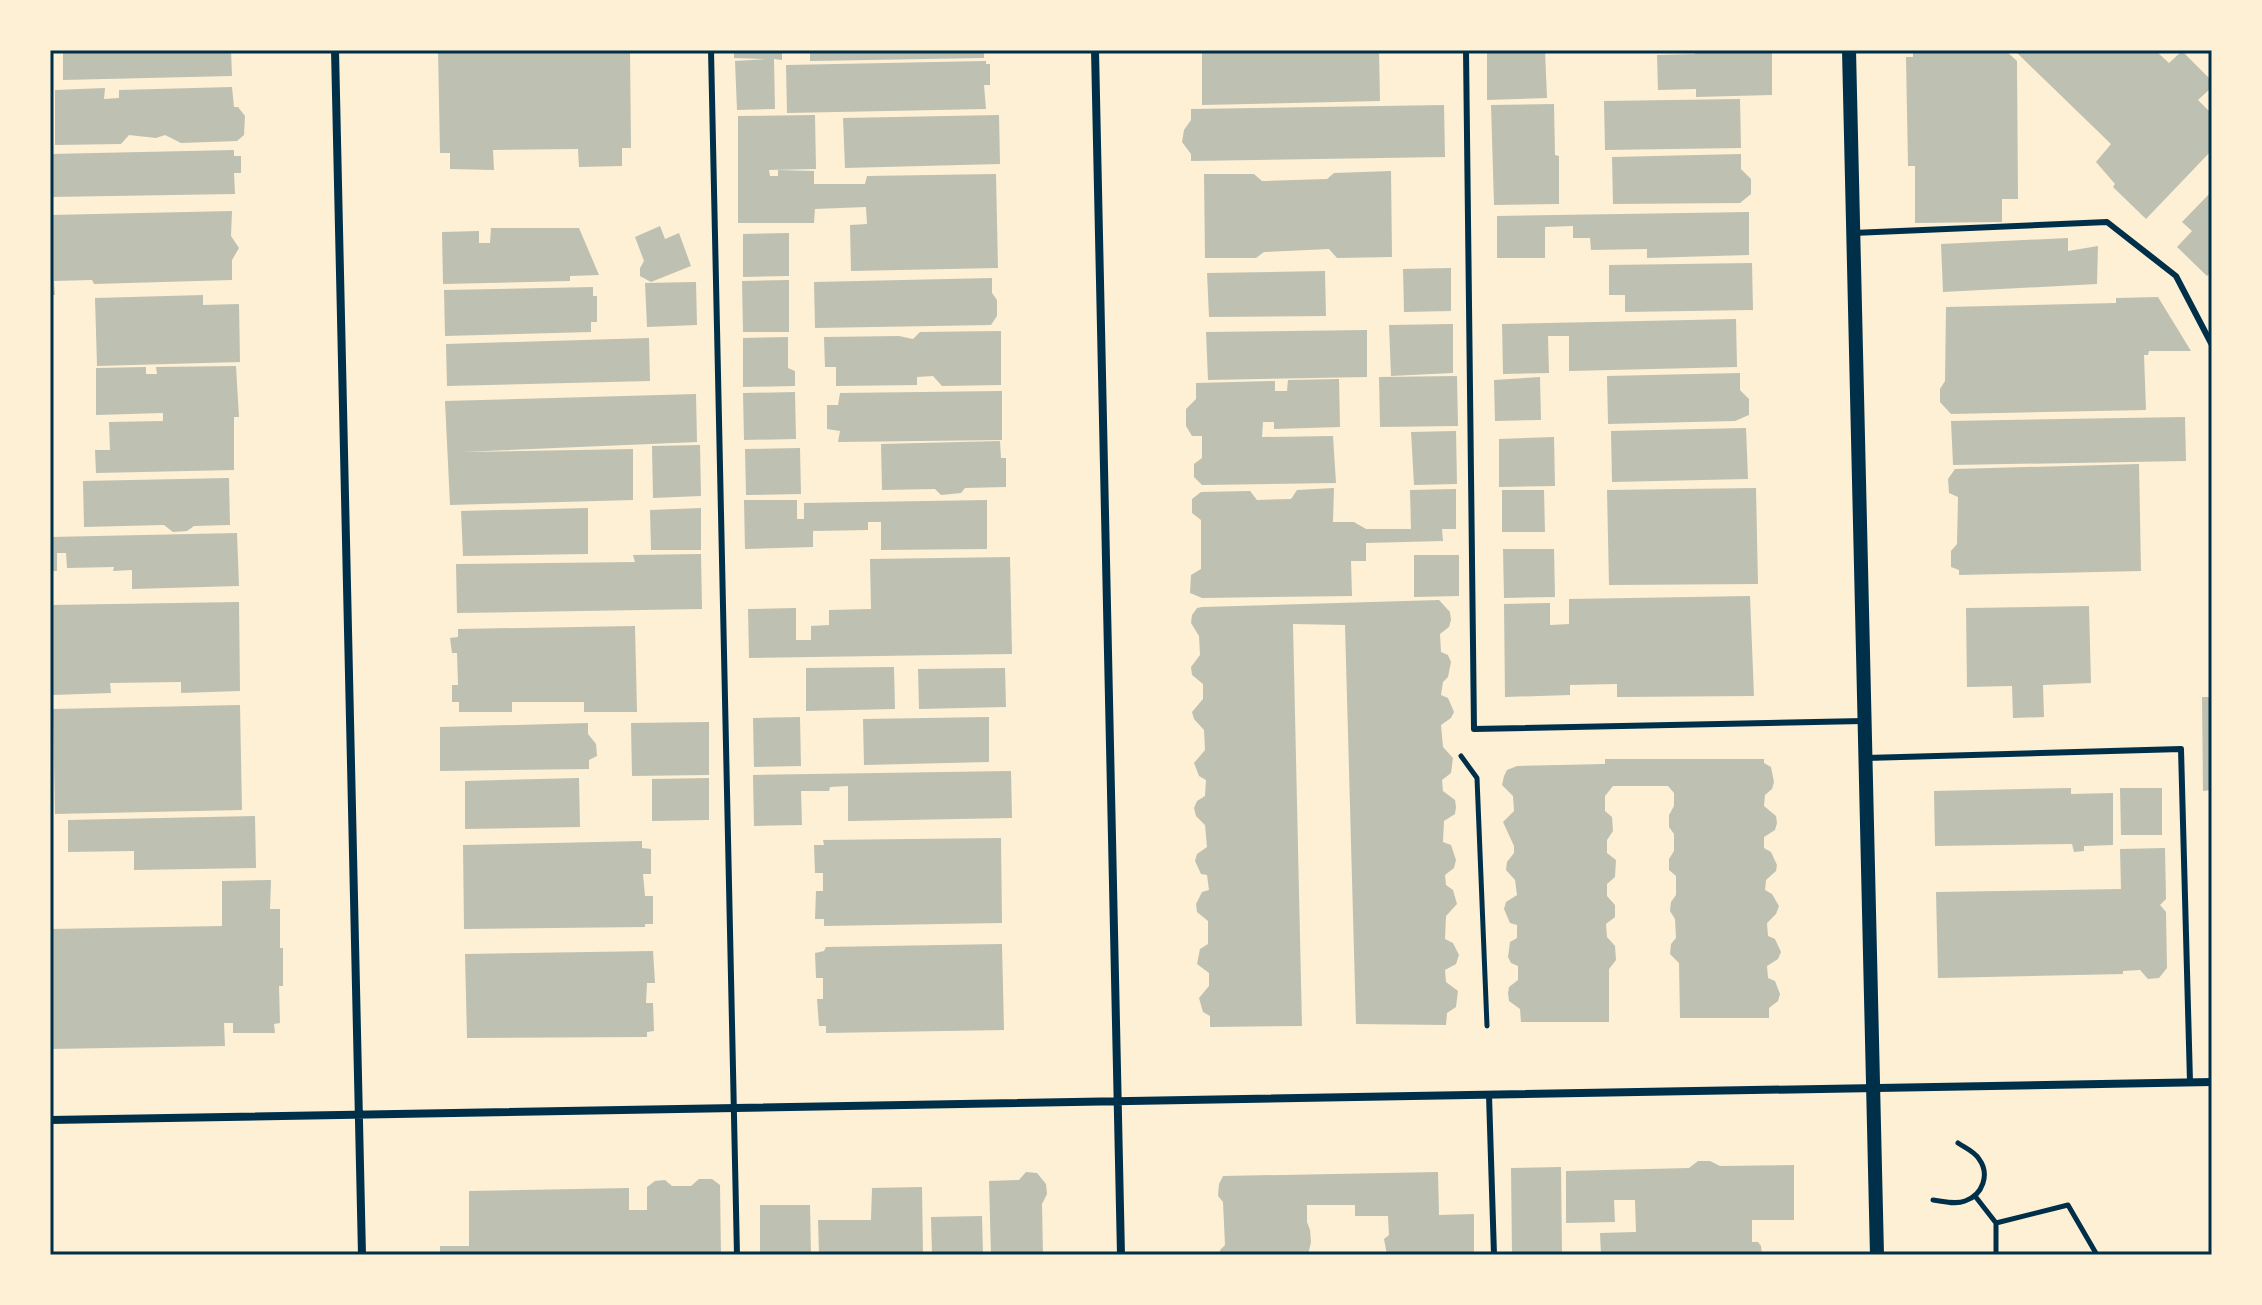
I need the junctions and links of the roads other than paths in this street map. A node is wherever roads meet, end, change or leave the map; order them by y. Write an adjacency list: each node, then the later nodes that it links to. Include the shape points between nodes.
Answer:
1 (335, 50): 16 (street)
2 (711, 50): 15 (lane)
3 (1095, 50): 14 (street)
4 (1466, 50): 8 (lane, via 1474,729)
5 (1849, 50): 6 (street)
6 (1853, 233): 7 (lane, via 2107,222 2176,276); 8 (street)
7 (2212, 345)
8 (1865, 721): 9 (street)
9 (1866, 758): 10 (lane, via 2181,749); 12 (street)
10 (2190, 1082): 11 (street); 12 (street)
11 (2212, 1082)
12 (1874, 1088): 13 (street); 22 (street)
13 (1489, 1095): 14 (street); 21 (lane)
14 (1118, 1102): 15 (street); 20 (street)
15 (733, 1108): 16 (street); 19 (lane)
16 (359, 1115): 17 (street); 18 (street)
17 (50, 1120)
18 (362, 1255)
19 (737, 1255)
20 (1121, 1255)
21 (1494, 1255)
22 (1877, 1255)

